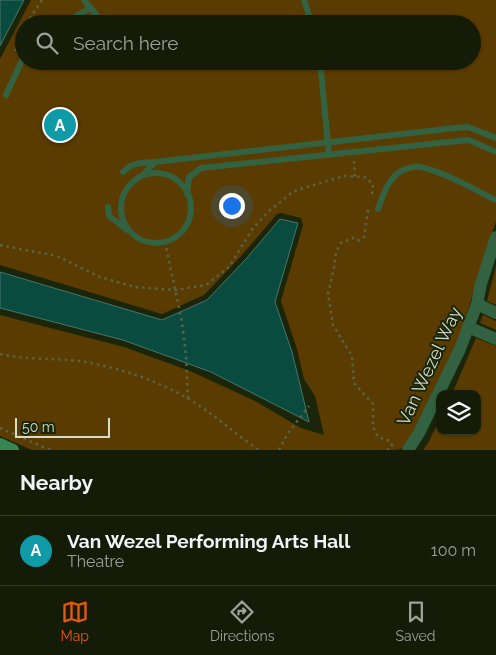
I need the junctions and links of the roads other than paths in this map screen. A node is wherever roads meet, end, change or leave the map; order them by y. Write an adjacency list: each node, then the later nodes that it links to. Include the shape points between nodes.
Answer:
1 (84, 0): 3 (lane)
2 (304, 0): 6 (lane)
3 (90, 8): 4 (lane); 5 (lane)
4 (78, 15)
5 (96, 15)
6 (309, 15)
7 (18, 70): 9 (lane)
8 (321, 70): 11 (lane)
9 (6, 95)
10 (496, 138): 11 (lane, via 468,127)
11 (328, 142): 13 (lane); 14 (lane)
12 (496, 152): 13 (lane, via 468,140)
13 (329, 155): 17 (lane, via 200,168 189,177)
14 (155, 162): 15 (lane, via 136,163); 16 (lane)
15 (123, 172)
16 (143, 176): 17 (lane, via 154,173 174,178); 21 (lane, via 125,190 121,201 121,213)
17 (187, 194): 21 (lane, via 189,217 176,236 165,242 153,243)
18 (496, 200): 20 (lane, via 428,168 414,166 392,178)
19 (108, 207): 21 (lane, via 110,216)
20 (378, 209)
21 (132, 234)
22 (496, 237): 23 (street, Van Wezel Way)
23 (477, 304): 24 (street); 25 (street, Van Wezel Way)
24 (496, 313)
25 (468, 326): 26 (street); 29 (street, Van Wezel Way, via 450,372)
26 (496, 339)
27 (0, 444): 28 (street)
28 (13, 450)
29 (408, 450)

